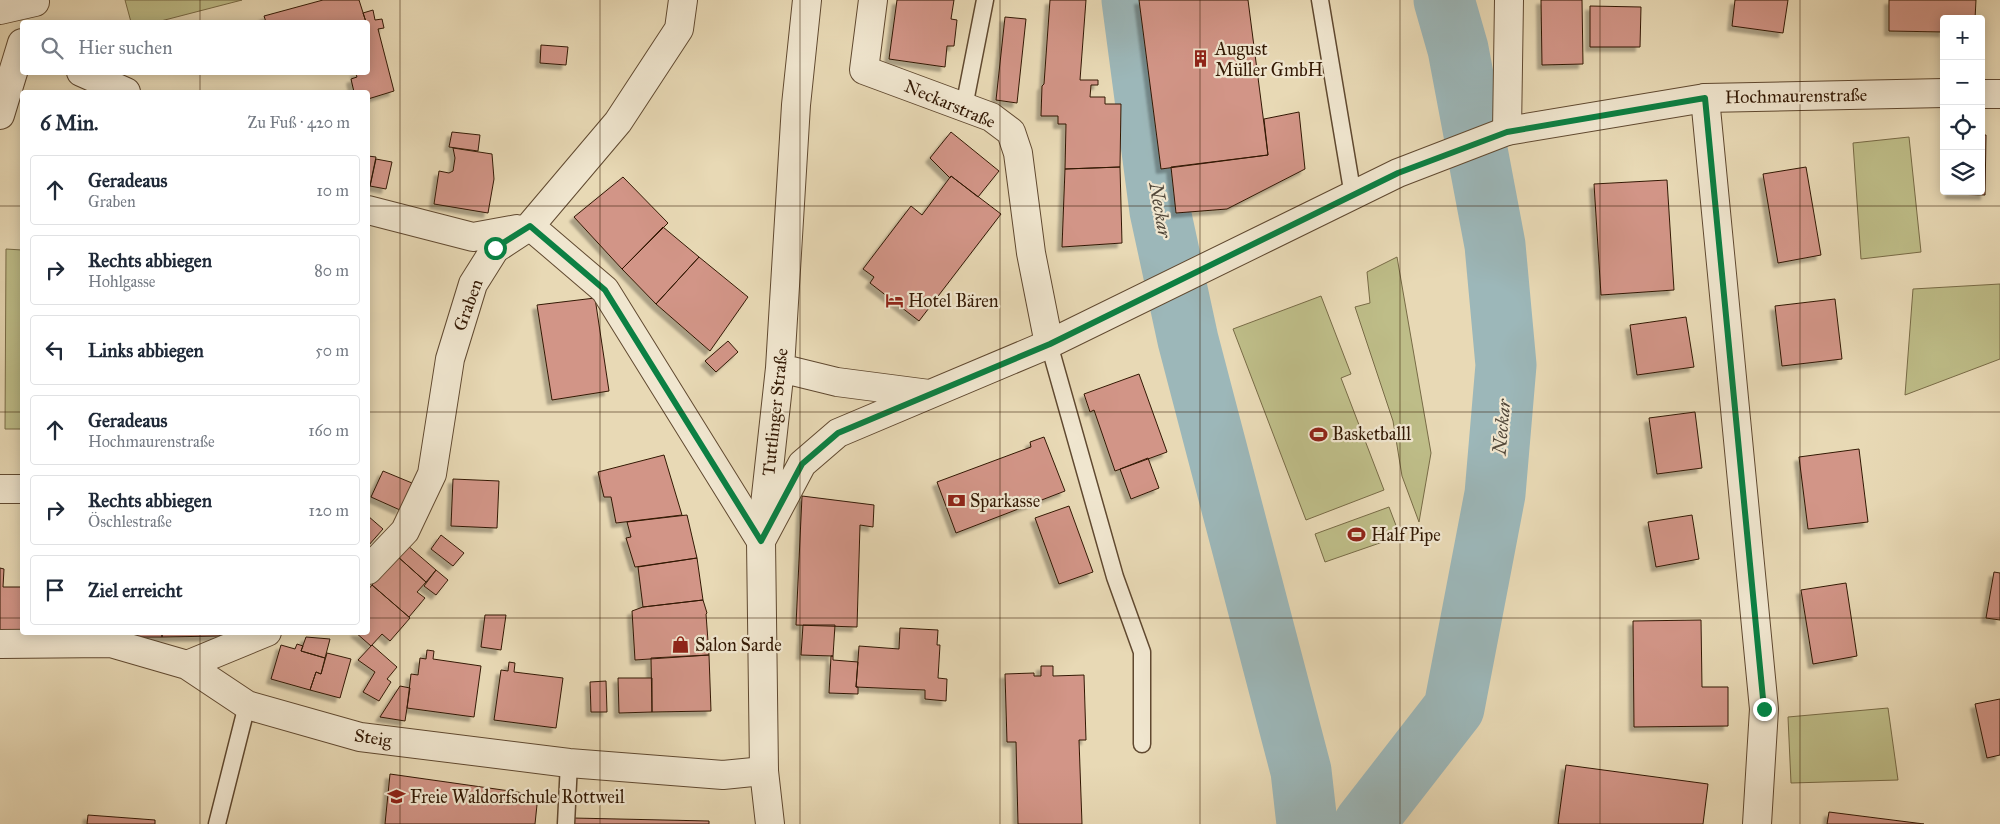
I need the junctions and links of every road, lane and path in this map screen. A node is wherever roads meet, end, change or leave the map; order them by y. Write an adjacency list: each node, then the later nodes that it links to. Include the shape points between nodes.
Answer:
1 (683, 0): 21 (street, Graben, via 679,29 618,122)
2 (807, 0): 23 (street, Tuttlinger Straße, via 796,105)
3 (873, 0): 16 (street, Neckarstraße, via 864,70)
4 (985, 0): 16 (lane)
5 (1320, 0): 19 (lane)
6 (1508, 0): 18 (street)
7 (0, 10): 8 (street)
8 (36, 12)
9 (20, 50): 17 (street)
10 (88, 75): 11 (street)
11 (122, 90)
12 (1940, 93): 15 (street, Hochmaurenstraße)
13 (1985, 94): 14 (street)
14 (2000, 94)
15 (1705, 98): 18 (street, Hochmaurenstraße); 39 (street, via 1764,709)
16 (964, 107): 22 (street, Neckarstraße, via 991,118 1011,132 1018,153 1031,253)
17 (0, 115)
18 (1507, 132): 19 (street, Hochmaurenstraße, via 1398,173)
19 (1353, 196): 22 (street, Hochmaurenstraße)
20 (370, 211): 21 (street, via 474,237)
21 (530, 226): 27 (street, via 605,290); 28 (street, Graben, via 495,248 473,284 450,359 432,474 405,531)
22 (1050, 344): 24 (street, Hochmaurenstraße); 33 (lane, via 1115,577 1142,652)
23 (780, 368): 24 (street, Hochmaurenstraße, via 836,382); 27 (street, Tuttlinger Straße)
24 (930, 394): 27 (street, via 838,433 802,464)
25 (0, 489): 26 (street)
26 (20, 489)
27 (761, 541): 35 (street, Tuttlinger Straße)
28 (370, 568)
29 (260, 635): 31 (street)
30 (0, 644): 31 (street, Steig, via 111,643)
31 (187, 665): 32 (street, Steig)
32 (246, 705): 34 (street, Steig, via 360,738); 36 (lane)
33 (1142, 744)
34 (569, 763): 35 (street, Steig, via 723,776); 37 (lane)
35 (764, 771): 38 (street, Tuttlinger Straße)
36 (217, 824)
37 (566, 824)
38 (770, 824)
39 (1757, 824)

